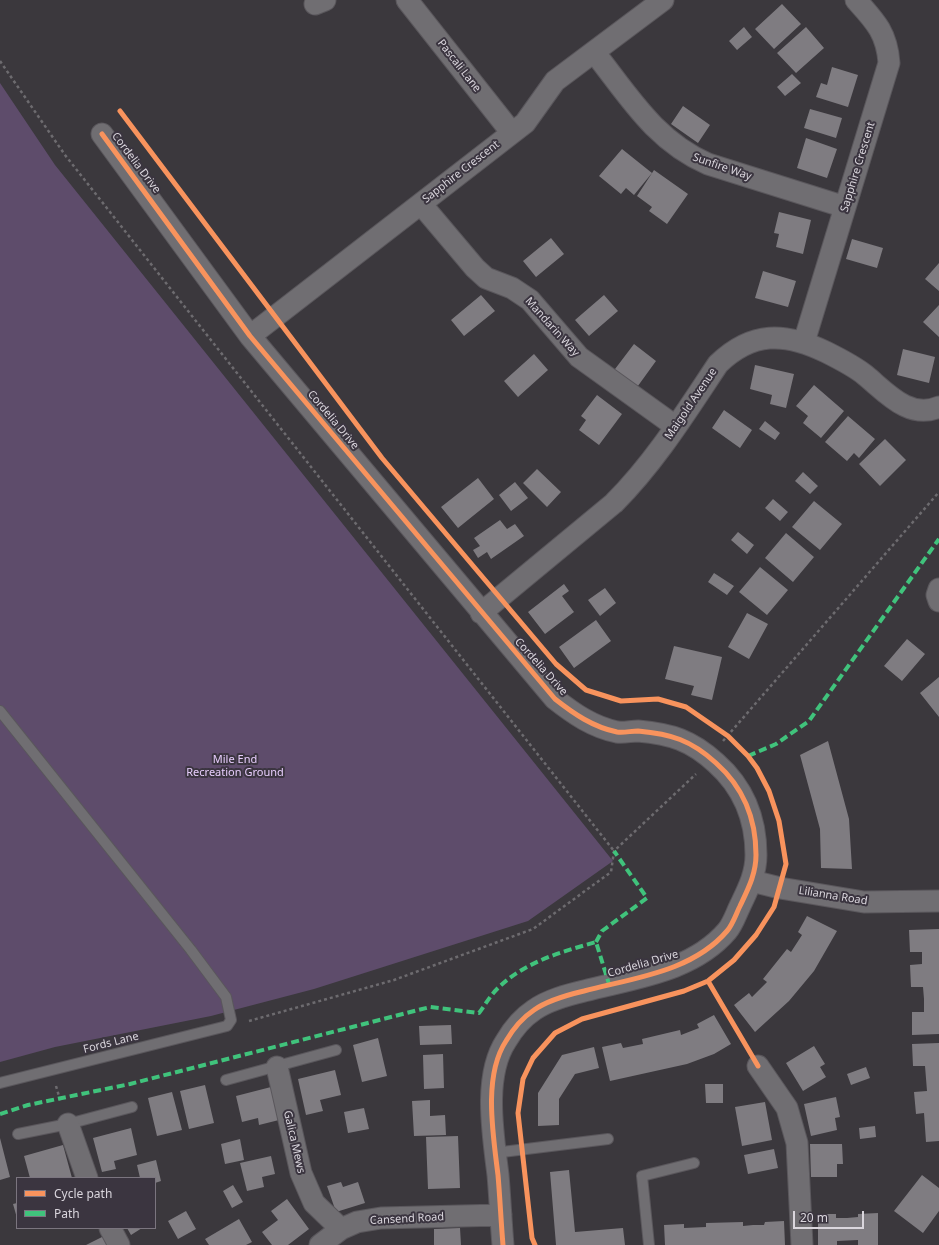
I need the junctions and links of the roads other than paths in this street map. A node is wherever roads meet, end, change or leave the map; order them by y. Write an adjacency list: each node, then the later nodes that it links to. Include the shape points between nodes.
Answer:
1 (407, 0): 5 (street, Pascali Lane)
2 (663, 0): 4 (street, Sapphire Crescent)
3 (856, 0): 8 (street, Sapphire Crescent, via 881,29 886,41 889,63)
4 (594, 52): 5 (street, Sapphire Crescent, via 555,81 525,123); 8 (street, Sunfire Way, via 659,133 691,156 708,164)
5 (512, 132): 7 (street, Sapphire Crescent)
6 (102, 134): 9 (street, Cordelia Drive)
7 (421, 204): 9 (street, Sapphire Crescent); 12 (street, Mandarin Way, via 486,278 512,288 530,300 579,357)
8 (846, 207): 10 (street, Sapphire Crescent)
9 (250, 336): 15 (street, Cordelia Drive)
10 (804, 342): 11 (street, Maigold Avenue, via 844,361 907,407 925,410); 12 (street, Maigold Avenue, via 788,338 761,339 740,346 718,364)
11 (939, 407)
12 (675, 426): 15 (street, Maigold Avenue, via 648,466 614,503)
13 (939, 589): 14 (street)
14 (939, 601)
15 (481, 613): 17 (street, Cordelia Drive, via 541,684 571,712 589,722 619,732 633,731 674,736 694,745 710,757 735,783 752,818 756,839 756,863)
16 (0, 711): 23 (lane, Fords Lane, via 191,950 226,998 231,1020 228,1026)
17 (752, 881): 18 (street, Lilianna Road, via 864,902); 28 (street, Cordelia Drive, via 728,930 709,948 678,966 562,997 534,1009 518,1024 496,1060 492,1080)
18 (939, 901)
19 (336, 1050): 21 (lane)
20 (758, 1066): 38 (street, via 787,1108 797,1144)
21 (277, 1067): 22 (lane); 33 (street, Galica Mews, via 301,1173 314,1203)
22 (226, 1080)
23 (0, 1083)
24 (132, 1107): 25 (lane)
25 (68, 1124): 26 (lane); 30 (street)
26 (18, 1134)
27 (608, 1140): 28 (lane)
28 (494, 1153): 31 (street, Cordelia Drive)
29 (694, 1163): 37 (lane, via 642,1176)
30 (87, 1177)
31 (501, 1215): 33 (street, Cansend Road, via 380,1218 357,1222); 36 (street, Cordelia Drive)
32 (111, 1229): 34 (street)
33 (341, 1229): 35 (street, Cansend Road)
34 (119, 1245)
35 (320, 1245)
36 (503, 1245)
37 (649, 1245)
38 (802, 1245)

